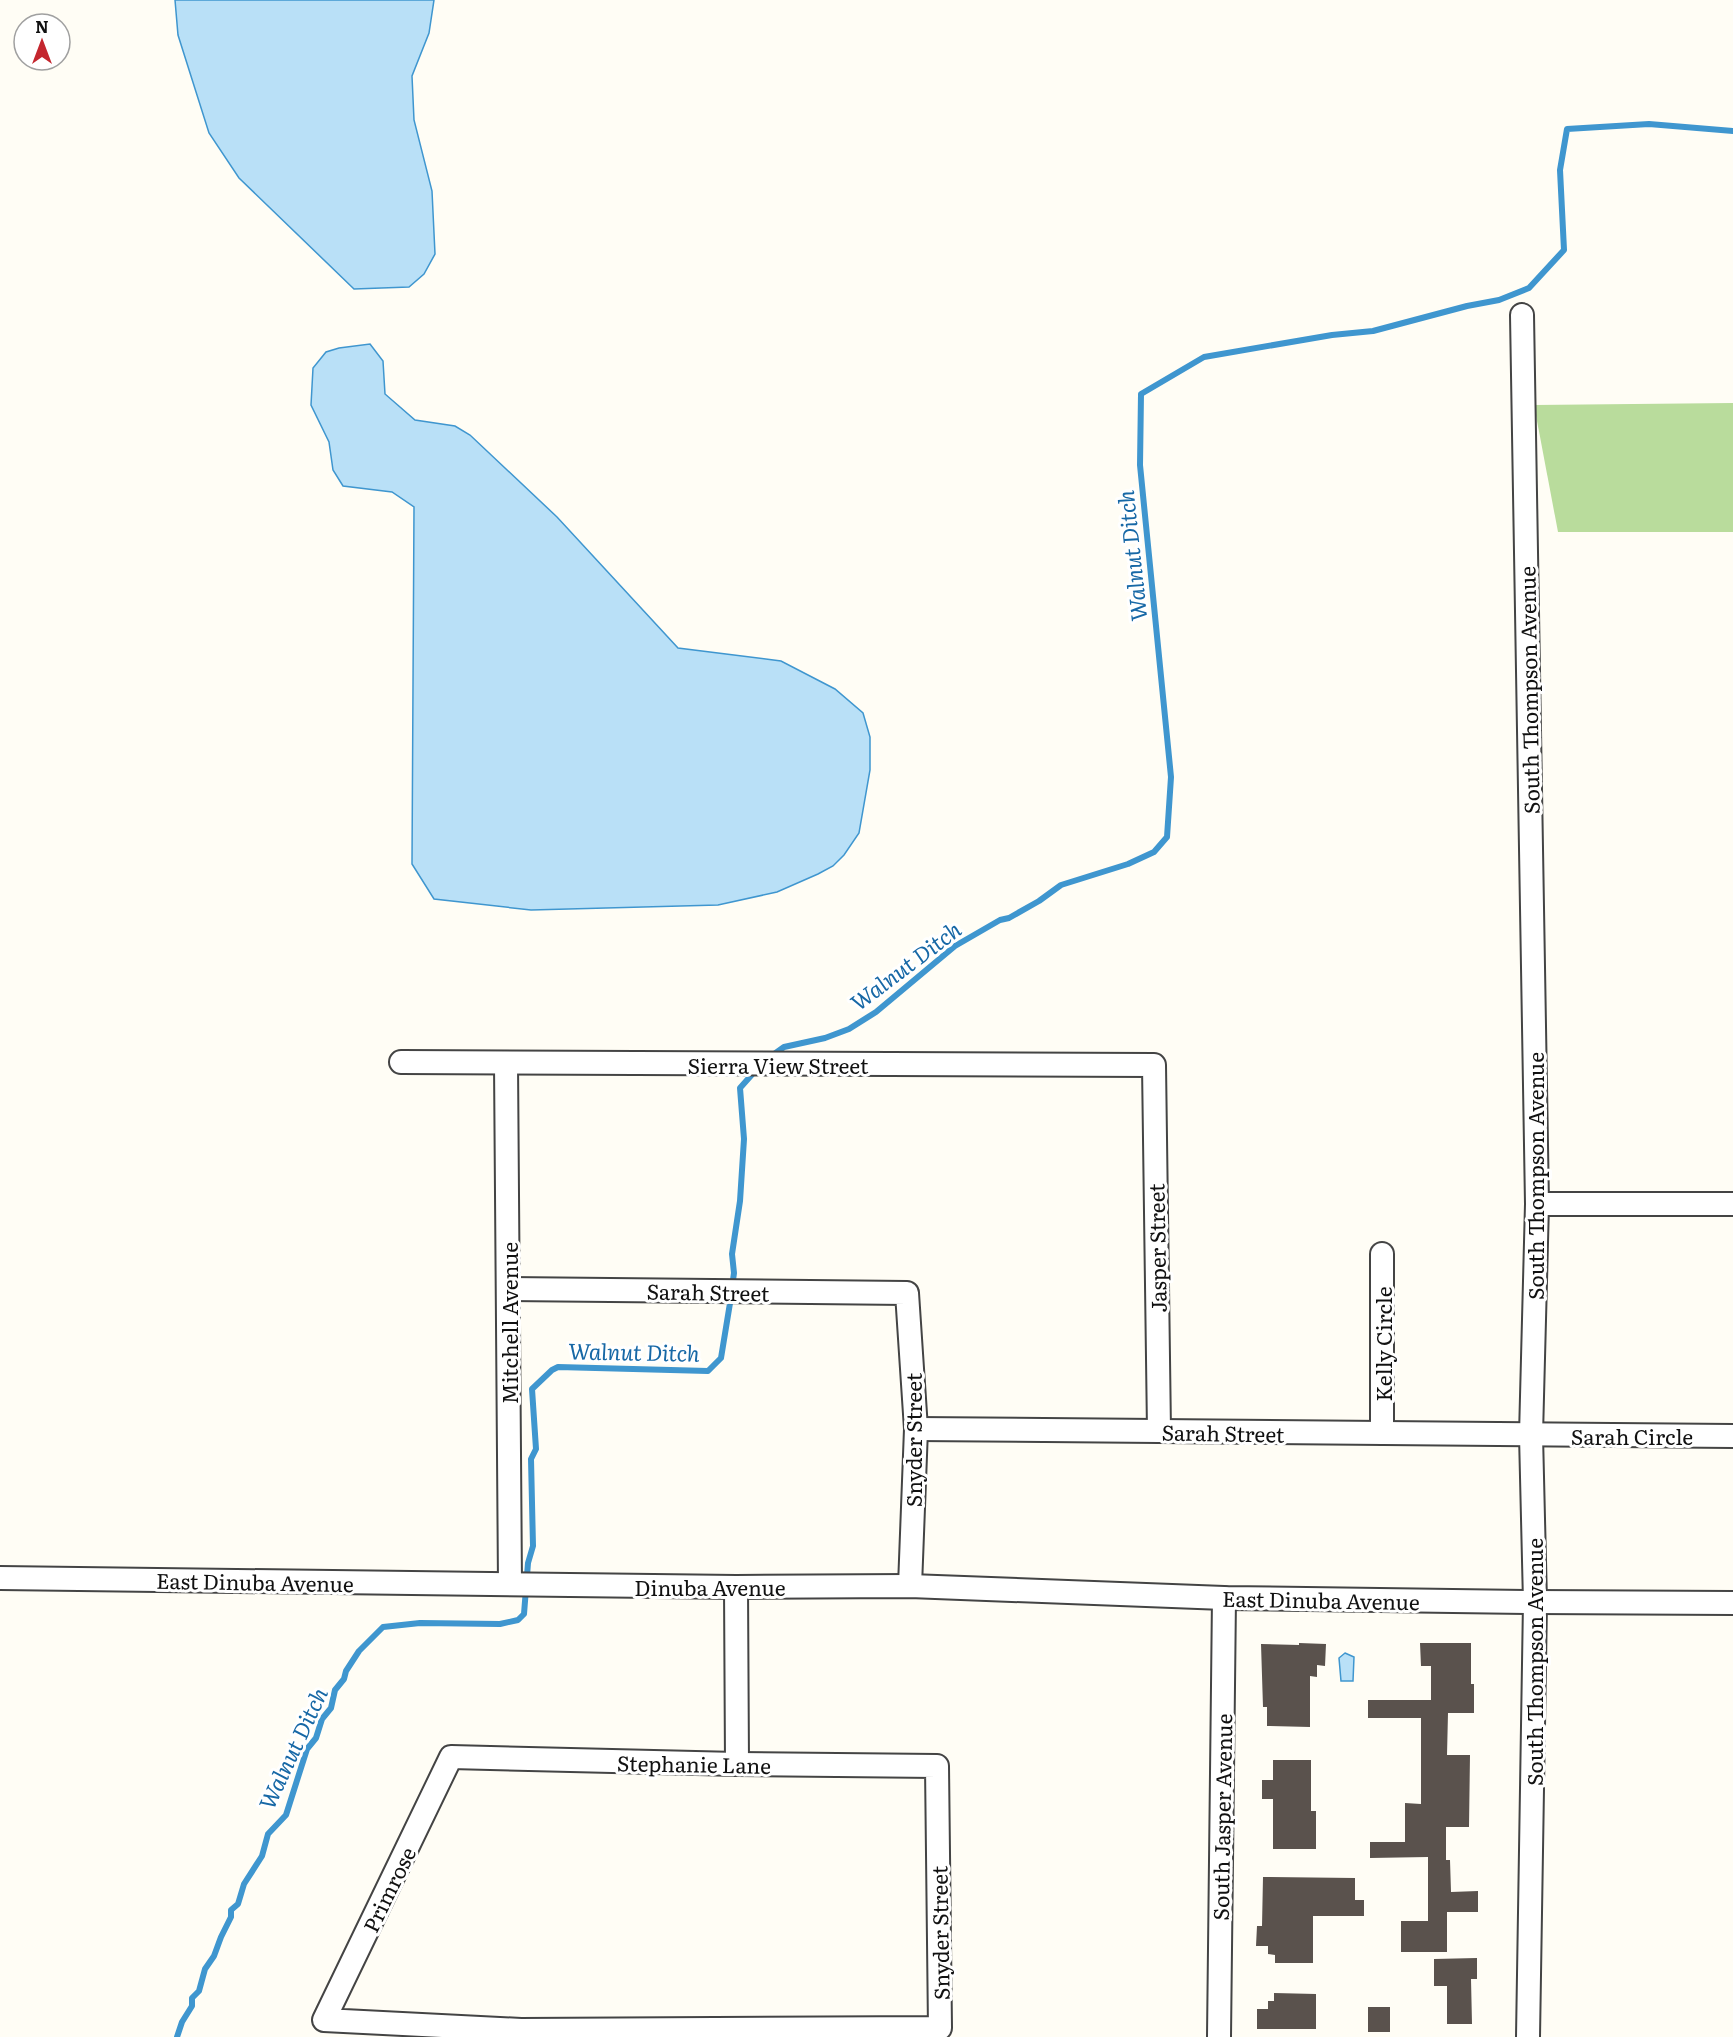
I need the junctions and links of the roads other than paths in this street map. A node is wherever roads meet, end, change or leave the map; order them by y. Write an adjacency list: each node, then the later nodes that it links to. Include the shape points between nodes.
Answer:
1 (1522, 315): 5 (street, South Thompson Avenue)
2 (401, 1062): 3 (street, Sierra View Street)
3 (506, 1063): 4 (street, Sierra View Street); 8 (street, Mitchell Avenue)
4 (1154, 1065): 11 (street, Jasper Street)
5 (1538, 1204): 6 (street); 13 (street, South Thompson Avenue)
6 (1733, 1204)
7 (1382, 1254): 12 (street, Kelly Circle)
8 (508, 1289): 9 (street, Sarah Street); 16 (street, Mitchell Avenue)
9 (907, 1293): 10 (street, Snyder Street)
10 (916, 1429): 11 (street, Sarah Street); 17 (street, Snyder Street)
11 (1159, 1431): 12 (street, Sarah Street)
12 (1382, 1433): 13 (street, Sarah Street)
13 (1531, 1435): 14 (street, Sarah Circle); 20 (street, South Thompson Avenue)
14 (1733, 1436)
15 (0, 1578): 16 (street, East Dinuba Avenue)
16 (510, 1584): 18 (street, Dinuba Avenue)
17 (910, 1586): 18 (street, Dinuba Avenue); 19 (street, East Dinuba Avenue)
18 (736, 1587): 23 (street)
19 (1224, 1598): 20 (street, East Dinuba Avenue); 26 (street, South Jasper Avenue)
20 (1535, 1602): 21 (street, East Dinuba Avenue); 27 (street, South Thompson Avenue)
21 (1733, 1603)
22 (451, 1757): 23 (street, Stephanie Lane); 25 (street, Primrose, via 324,2020)
23 (737, 1764): 24 (street, Stephanie Lane)
24 (937, 1766): 25 (street, Snyder Street, via 940,2028)
25 (521, 2034)
26 (1219, 2037)
27 (1528, 2037)

